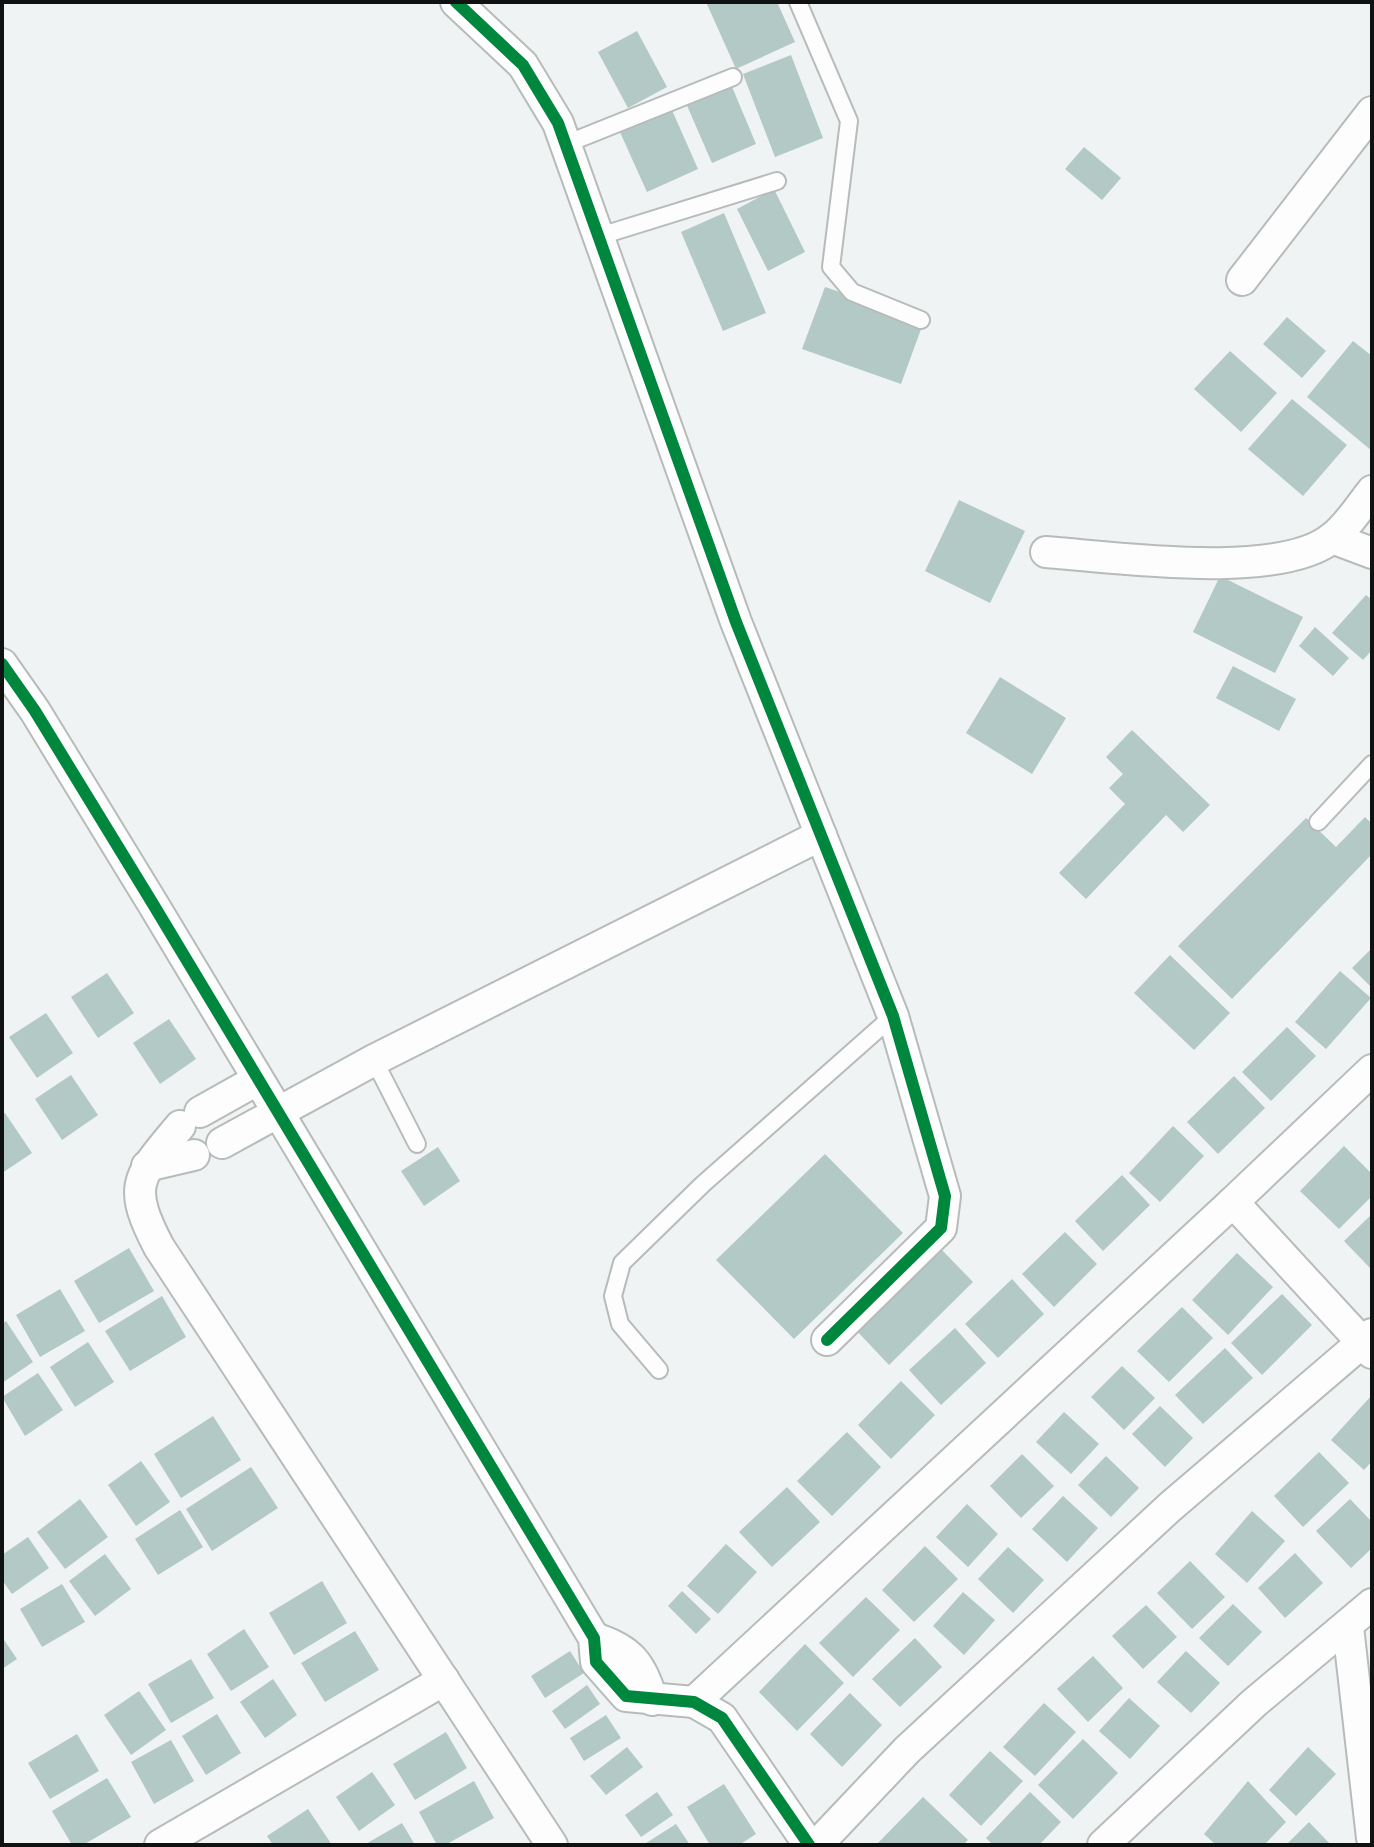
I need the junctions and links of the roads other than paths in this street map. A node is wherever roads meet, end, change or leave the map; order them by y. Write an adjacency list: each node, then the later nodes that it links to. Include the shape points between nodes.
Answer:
1 (456, 2): 5 (street, via 523,65)
2 (798, 2): 9 (lane, via 849,121 831,267 852,292)
3 (733, 77): 5 (lane)
4 (1372, 112): 8 (street)
5 (566, 144): 7 (street)
6 (777, 181): 7 (lane)
7 (600, 236): 17 (street, via 736,622)
8 (1242, 280)
9 (921, 320)
10 (1372, 491): 11 (street)
11 (1332, 538): 12 (street, via 1305,553 1240,562); 13 (street)
12 (1046, 552)
13 (1372, 553)
14 (2, 664): 21 (street, via 83,788)
15 (1372, 764): 16 (lane)
16 (1318, 822)
17 (821, 835): 18 (street); 19 (street)
18 (893, 1016): 26 (street, via 945,1196 941,1228); 28 (lane, via 622,1263 613,1296 620,1324)
19 (374, 1060): 22 (street); 23 (lane)
20 (1372, 1070): 25 (street)
21 (257, 1080): 22 (street); 24 (street, via 190,1119)
22 (279, 1113): 24 (street, via 208,1149); 32 (street, via 594,1638 596,1662 626,1696)
23 (417, 1144)
24 (147, 1166): 31 (street, via 137,1193 159,1247)
25 (1233, 1202): 27 (street); 32 (street)
26 (827, 1340)
27 (1369, 1343): 37 (street, via 1150,1525 907,1750)
28 (659, 1370)
29 (1372, 1604): 30 (street)
30 (1348, 1627): 33 (street); 38 (street, via 1254,1703)
31 (444, 1680): 34 (street); 35 (street)
32 (694, 1702): 36 (street, via 722,1718)
33 (1372, 1838)
34 (544, 1842)
35 (160, 1845)
36 (809, 1845)
37 (817, 1845)
38 (1103, 1845)

